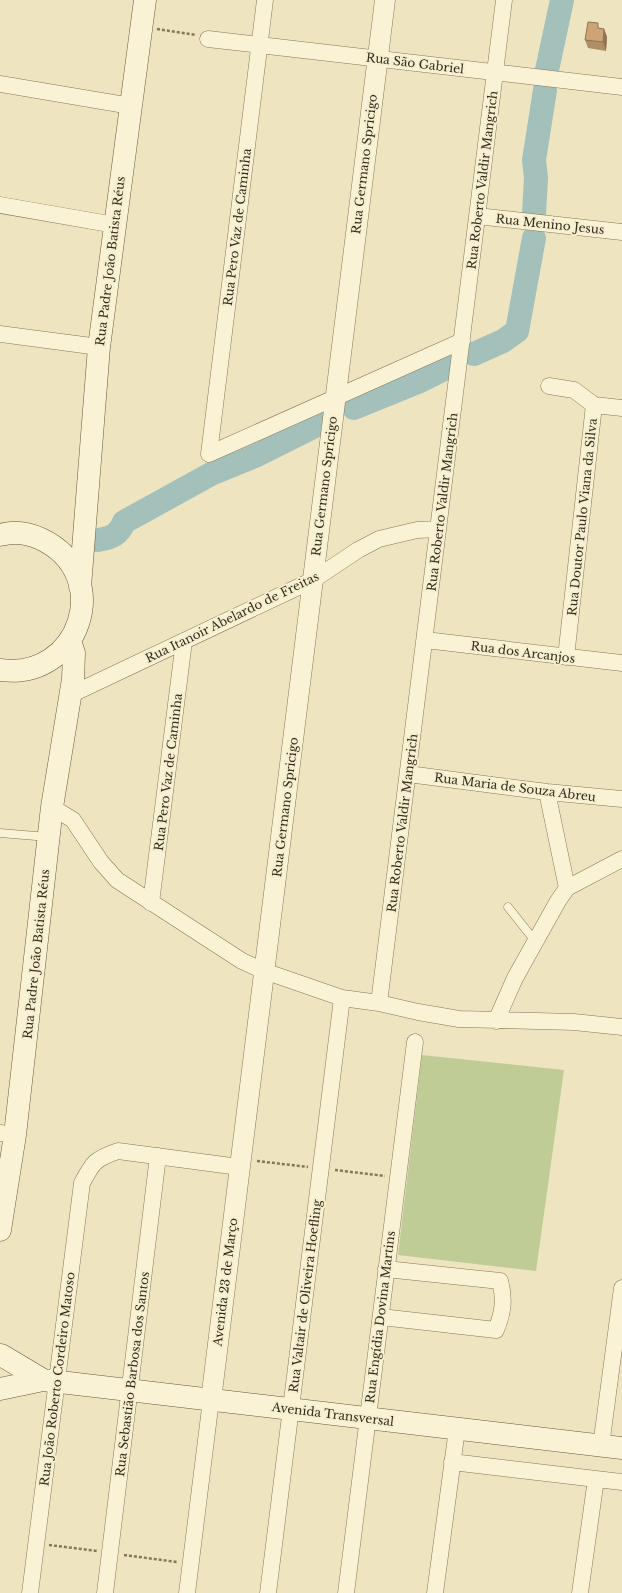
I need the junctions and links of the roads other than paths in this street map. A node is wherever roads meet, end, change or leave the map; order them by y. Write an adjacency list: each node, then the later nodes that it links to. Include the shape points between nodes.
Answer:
1 (145, 0): 11 (main road, Rua Padre João Batista Réus)
2 (265, 0): 6 (street, Rua Pero Vaz de Caminha)
3 (385, 0): 7 (street, Rua Germano Spricigo)
4 (504, 0): 8 (street, Rua Roberto Valdir Mangrich)
5 (208, 39): 6 (street, Rua São Gabriel)
6 (259, 44): 7 (street, Rua São Gabriel); 20 (street, Rua Pero Vaz de Caminha, via 209,454)
7 (377, 58): 8 (street, Rua São Gabriel); 20 (street, Rua Germano Spricigo)
8 (495, 72): 10 (street, Rua São Gabriel); 13 (street, Rua Roberto Valdir Mangrich)
9 (0, 84): 11 (street)
10 (622, 87)
11 (131, 106): 14 (main road, Rua Padre João Batista Réus)
12 (0, 205): 14 (street)
13 (477, 216): 15 (street, Rua Menino Jesus); 17 (street, Rua Roberto Valdir Mangrich)
14 (115, 225): 18 (main road, Rua Padre João Batista Réus)
15 (622, 232)
16 (0, 334): 18 (street)
17 (462, 341): 20 (street); 24 (street, Rua Roberto Valdir Mangrich)
18 (99, 347): 23 (main road, Rua Padre João Batista Réus)
19 (548, 386): 21 (street, via 574,390)
20 (335, 397): 27 (street, Rua Germano Spricigo)
21 (594, 405): 22 (street, Rua Doutor Paulo Viana da Silva); 32 (street, Rua Doutor Paulo Viana da Silva)
22 (622, 408)
23 (86, 523): 26 (main road); 28 (main road, Rua Padre João Batista Réus)
24 (438, 529): 27 (street, Rua Itanoir Abelardo de Freitas, via 417,530 379,539); 30 (street, Rua Roberto Valdir Mangrich)
25 (5, 532): 26 (main road, via 38,538)
26 (57, 549): 28 (main road, via 72,566)
27 (313, 580): 29 (street, Rua Itanoir Abelardo de Freitas); 50 (street, Rua Germano Spricigo)
28 (80, 587): 31 (main road, via 80,618)
29 (184, 640): 38 (street, Rua Itanoir Abelardo de Freitas); 47 (street, Rua Pero Vaz de Caminha)
30 (425, 640): 32 (street, Rua dos Arcanjos); 39 (street, Rua Roberto Valdir Mangrich)
31 (70, 641): 33 (main road); 38 (main road, Rua Padre João Batista Réus, via 74,653)
32 (566, 657): 34 (street, Rua dos Arcanjos)
33 (51, 660): 36 (main road); 38 (main road, via 61,665)
34 (622, 663)
35 (0, 670): 36 (main road)
36 (21, 671): 37 (street)
37 (0, 681)
38 (72, 687): 42 (main road, Rua Padre João Batista Réus)
39 (408, 774): 40 (street, Rua Maria de Souza Abreu); 52 (street, Rua Roberto Valdir Mangrich)
40 (547, 792): 41 (street, Rua Maria de Souza Abreu); 46 (street)
41 (622, 799)
42 (52, 807): 44 (main road, Rua Padre João Batista Réus); 47 (street, via 73,820 101,862 117,880)
43 (0, 833): 44 (lane)
44 (48, 837): 56 (main road, Rua Padre João Batista Réus)
45 (622, 859): 46 (street)
46 (567, 888): 49 (street)
47 (151, 903): 50 (street, via 242,961)
48 (508, 907): 49 (lane)
49 (535, 941): 53 (street)
50 (264, 971): 51 (street); 58 (street, Avenida 23 de Março)
51 (342, 998): 52 (street); 68 (street, Rua Valtair de Oliveira Hoefling)
52 (379, 1003): 53 (street, via 459,1019)
53 (496, 1021): 54 (street, via 574,1022)
54 (622, 1028)
55 (415, 1042): 60 (street, Rua Engídia Dovina Martins)
56 (8, 1134): 59 (main road, Rua Padre João Batista Réus)
57 (158, 1156): 58 (street); 64 (street, Rua João Roberto Cordeiro Matoso, via 118,1151 100,1157 82,1183); 66 (street, Rua Sebastião Barbosa dos Santos)
58 (239, 1166): 67 (street, Avenida 23 de Março)
59 (0, 1230)
60 (386, 1269): 62 (street, Rua Engídia Dovina Martins); 62 (street, via 500,1281 504,1295 502,1316 496,1330)
61 (622, 1288): 71 (street)
62 (380, 1317): 69 (street, Rua Engídia Dovina Martins)
63 (1, 1354): 64 (main road, Avenida Transversal); 65 (main road, via 6,1377)
64 (50, 1381): 65 (main road, Avenida Transversal); 66 (main road, Avenida Transversal); 76 (street, Rua João Roberto Cordeiro Matoso)
65 (0, 1388)
66 (130, 1390): 67 (main road, Avenida Transversal); 77 (street, Rua Sebastião Barbosa dos Santos)
67 (211, 1400): 68 (main road, Avenida Transversal); 78 (street, Avenida 23 de Março)
68 (291, 1409): 69 (main road, Avenida Transversal); 79 (street, Rua Valtair de Oliveira Hoefling)
69 (368, 1418): 70 (main road, Avenida Transversal); 80 (street, Rua Engídia Dovina Martins)
70 (456, 1429): 71 (main road, Avenida Transversal); 73 (street)
71 (601, 1446): 72 (main road, Avenida Transversal)
72 (622, 1448)
73 (452, 1462): 74 (street); 81 (street)
74 (596, 1479): 75 (street); 82 (street)
75 (622, 1482)
76 (30, 1593)
77 (105, 1593)
78 (187, 1593)
79 (268, 1593)
80 (346, 1593)
81 (435, 1593)
82 (580, 1593)

